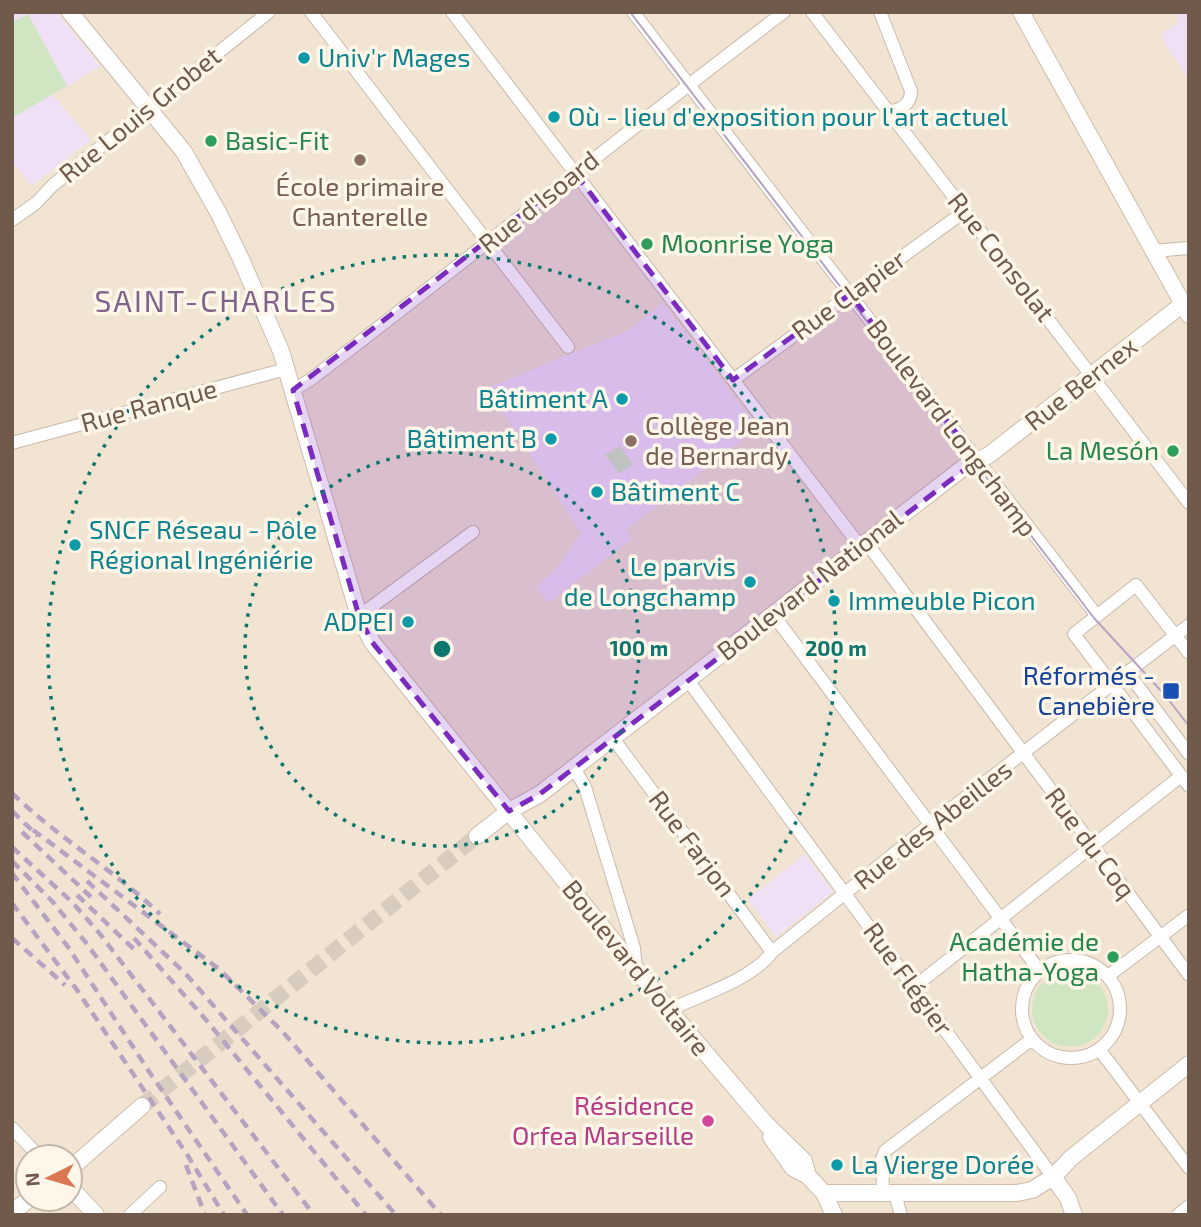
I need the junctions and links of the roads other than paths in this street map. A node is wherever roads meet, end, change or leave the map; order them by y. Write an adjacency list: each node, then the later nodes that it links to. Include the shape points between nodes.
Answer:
1 (70, 12): 11 (main road, Boulevard Voltaire)
2 (270, 12): 11 (street, Rue Louis Grobet)
3 (311, 12): 16 (street)
4 (452, 12): 13 (street, Rue du Coq)
5 (634, 12): 10 (street, Boulevard Longchamp)
6 (783, 12): 10 (street, Rue d'Isoard)
7 (812, 12): 12 (street, Rue Consolat)
8 (880, 12): 12 (street, via 911,91 905,106)
9 (1021, 12): 18 (main road)
10 (689, 84): 13 (street, Rue d'Isoard); 19 (street, Boulevard Longchamp)
11 (148, 108): 15 (street, Rue Louis Grobet); 22 (main road, Boulevard Voltaire, via 184,152 218,212)
12 (890, 112): 14 (street, Rue Consolat)
13 (575, 173): 16 (street, Rue d'Isoard); 24 (street, Rue du Coq)
14 (965, 211): 19 (street, Rue Clapier); 23 (street, Rue Consolat)
15 (12, 220)
16 (489, 243): 21 (street); 25 (street, Rue d'Isoard)
17 (1189, 248): 18 (street)
18 (1153, 251): 20 (main road)
19 (850, 294): 24 (street, Rue Clapier); 27 (street, Boulevard Longchamp)
20 (1187, 307): 23 (main road, Rue Bernex)
21 (568, 347)
22 (286, 369): 25 (main road, Boulevard Voltaire); 26 (street, Rue Ranque)
23 (1091, 376): 27 (main road, Rue Bernex); 28 (street, Rue Consolat)
24 (733, 380): 30 (street, Rue du Coq)
25 (293, 390): 33 (main road, Boulevard Voltaire)
26 (12, 443)
27 (977, 460): 30 (main road, Boulevard National); 32 (street, Boulevard Longchamp)
28 (1189, 503)
29 (473, 532): 33 (street)
30 (863, 544): 31 (main road, Boulevard National); 41 (street, Rue du Coq)
31 (772, 613): 38 (main road, Boulevard National); 46 (street)
32 (1094, 613): 35 (street, via 1136,585); 39 (street, via 1074,634)
33 (359, 616): 45 (main road, Boulevard Voltaire, via 372,642)
34 (1189, 625): 35 (street, Rue des Abeilles)
35 (1175, 635): 36 (street); 37 (street, Rue des Abeilles)
36 (1189, 653)
37 (1128, 673): 39 (street, Rue des Abeilles); 42 (street)
38 (687, 679): 40 (main road, Boulevard National); 49 (street, Rue Flégier)
39 (1112, 685): 41 (street, Rue des Abeilles); 44 (street)
40 (612, 737): 43 (main road, Boulevard National); 53 (street, Rue Farjon)
41 (1023, 754): 46 (street, Rue des Abeilles); 48 (street, Rue du Coq)
42 (1189, 754)
43 (573, 768): 45 (main road, Boulevard National); 54 (street, via 585,787 634,948)
44 (1185, 781): 48 (street)
45 (509, 811): 47 (main road, Boulevard National); 54 (main road, Boulevard Voltaire)
46 (931, 824): 49 (street, Rue des Abeilles); 51 (street)
47 (477, 835)
48 (1093, 846): 51 (street); 52 (street, Rue du Coq)
49 (845, 894): 53 (street, Rue des Abeilles); 58 (street, Rue Flégier)
50 (1189, 915): 52 (street)
51 (1001, 918): 55 (street); 58 (street)
52 (1160, 937): 56 (street, Rue du Coq); 57 (street)
53 (772, 952): 59 (street, Rue des Abeilles, via 746,974)
54 (636, 969): 59 (main road, Boulevard Voltaire)
55 (1039, 970): 57 (street, via 1074,960 1092,964); 60 (street, via 1027,987 1022,1007)
56 (1189, 975)
57 (1108, 976): 61 (street, via 1117,991 1119,1019 1112,1037)
58 (914, 987): 63 (street, Rue Flégier)
59 (669, 1010): 72 (main road, Boulevard Voltaire, via 766,1124 793,1168)
60 (1032, 1039): 61 (street, via 1062,1058 1087,1056); 63 (street)
61 (1099, 1049): 64 (street)
62 (1189, 1064): 64 (main road)
63 (981, 1079): 70 (street, Rue Flégier); 73 (street, via 885,1151 882,1159)
64 (1140, 1103): 69 (street); 70 (main road)
65 (142, 1106): 68 (main road)
66 (12, 1129): 67 (street)
67 (26, 1143)
68 (84, 1157)
69 (1189, 1168)
70 (1054, 1177): 73 (main road, via 1017,1193); 80 (main road)
71 (160, 1187): 77 (street)
72 (824, 1193): 73 (main road); 78 (main road, Boulevard Voltaire)
73 (889, 1194): 79 (street)
74 (84, 1202): 76 (main road)
75 (1189, 1206): 81 (street)
76 (96, 1215)
77 (130, 1215)
78 (834, 1215)
79 (901, 1215)
80 (1074, 1215)
81 (1178, 1215)

